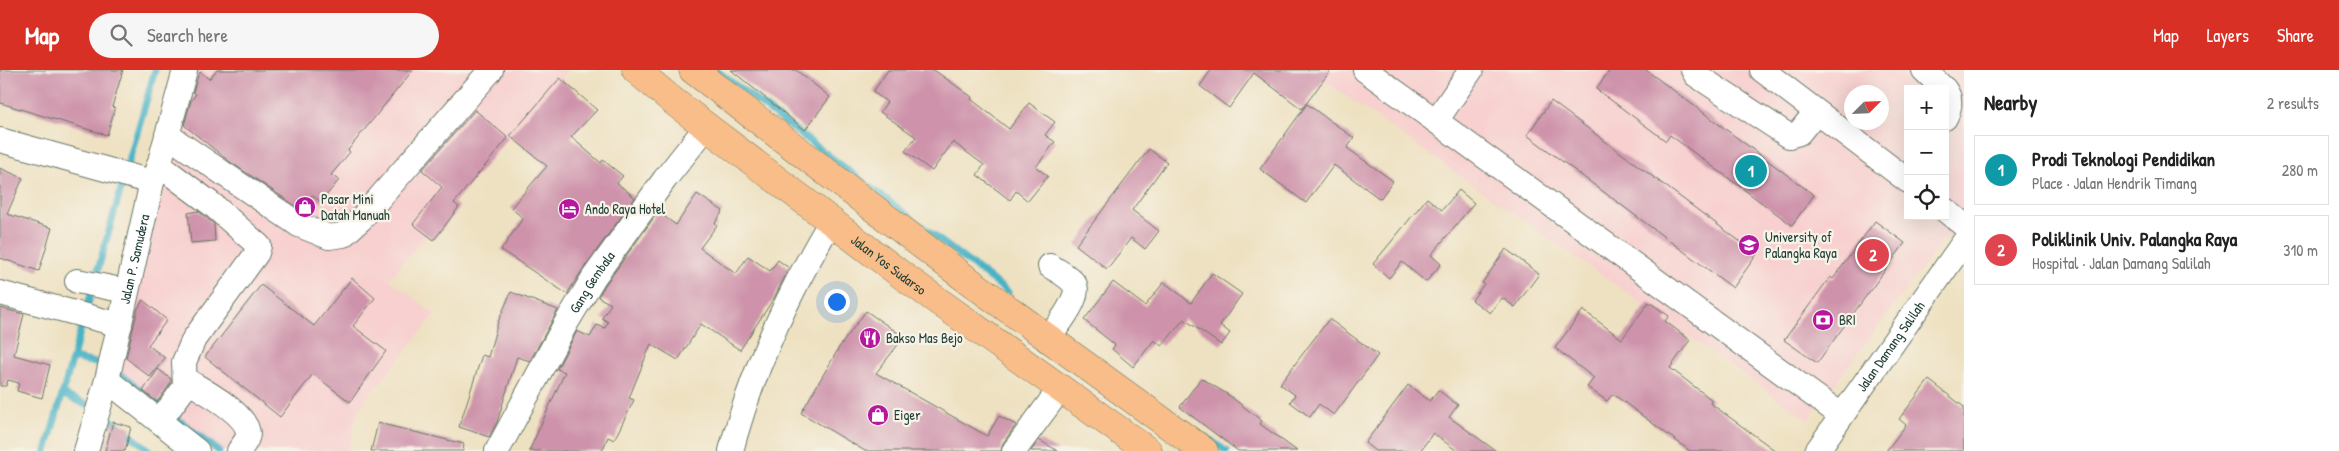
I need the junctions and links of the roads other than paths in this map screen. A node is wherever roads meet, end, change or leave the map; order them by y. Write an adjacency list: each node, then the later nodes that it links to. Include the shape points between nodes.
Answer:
1 (185, 70): 18 (street, Jalan P. Samudera)
2 (636, 70): 12 (main road, Jalan Yos Sudarso)
3 (678, 70): 12 (main road)
4 (694, 70): 27 (main road)
5 (1365, 70): 16 (street)
6 (1471, 70): 16 (street)
7 (1693, 70): 15 (street, via 1790,136 1799,133)
8 (1924, 70): 11 (street)
9 (1765, 71): 15 (street)
10 (485, 72): 18 (street, via 361,219 343,235 329,237 300,225)
11 (1941, 85)
12 (664, 93): 17 (main road, Jalan Yos Sudarso)
13 (1949, 95): 14 (street)
14 (1949, 108)
15 (1816, 112): 20 (street)
16 (1436, 121): 37 (street)
17 (707, 126): 23 (main road, Jalan Yos Sudarso); 42 (street, Gang Gembala, via 594,277)
18 (167, 135): 21 (street, Jalan P. Samudera)
19 (0, 140): 21 (street, via 99,168)
20 (1903, 169)
21 (155, 173): 29 (street, Jalan P. Samudera); 35 (street, via 214,206 259,246 186,353)
22 (1949, 213): 24 (street)
23 (832, 221): 31 (main road, Jalan Yos Sudarso); 43 (street, via 772,336)
24 (1964, 224)
25 (1964, 242): 37 (street, Jalan Damang Salilah)
26 (1050, 266): 33 (street, via 1070,280 1076,292)
27 (961, 275): 31 (main road); 33 (main road)
28 (77, 281): 29 (street)
29 (126, 291): 32 (street, Jalan P. Samudera)
30 (0, 293): 32 (street)
31 (944, 305): 36 (main road, Jalan Yos Sudarso)
32 (120, 325): 34 (street, Jalan P. Samudera)
33 (1047, 340): 46 (main road)
34 (107, 380): 38 (street); 39 (street, Jalan P. Samudera)
35 (186, 380): 38 (street, via 185,387); 41 (street, via 244,423 248,437)
36 (1060, 389): 44 (street); 45 (main road, Jalan Yos Sudarso)
37 (1841, 415): 47 (street, Jalan Damang Salilah)
38 (160, 421): 40 (street)
39 (86, 451)
40 (197, 451)
41 (239, 451)
42 (497, 451)
43 (730, 451)
44 (1014, 451)
45 (1148, 451)
46 (1204, 451)
47 (1817, 451)

